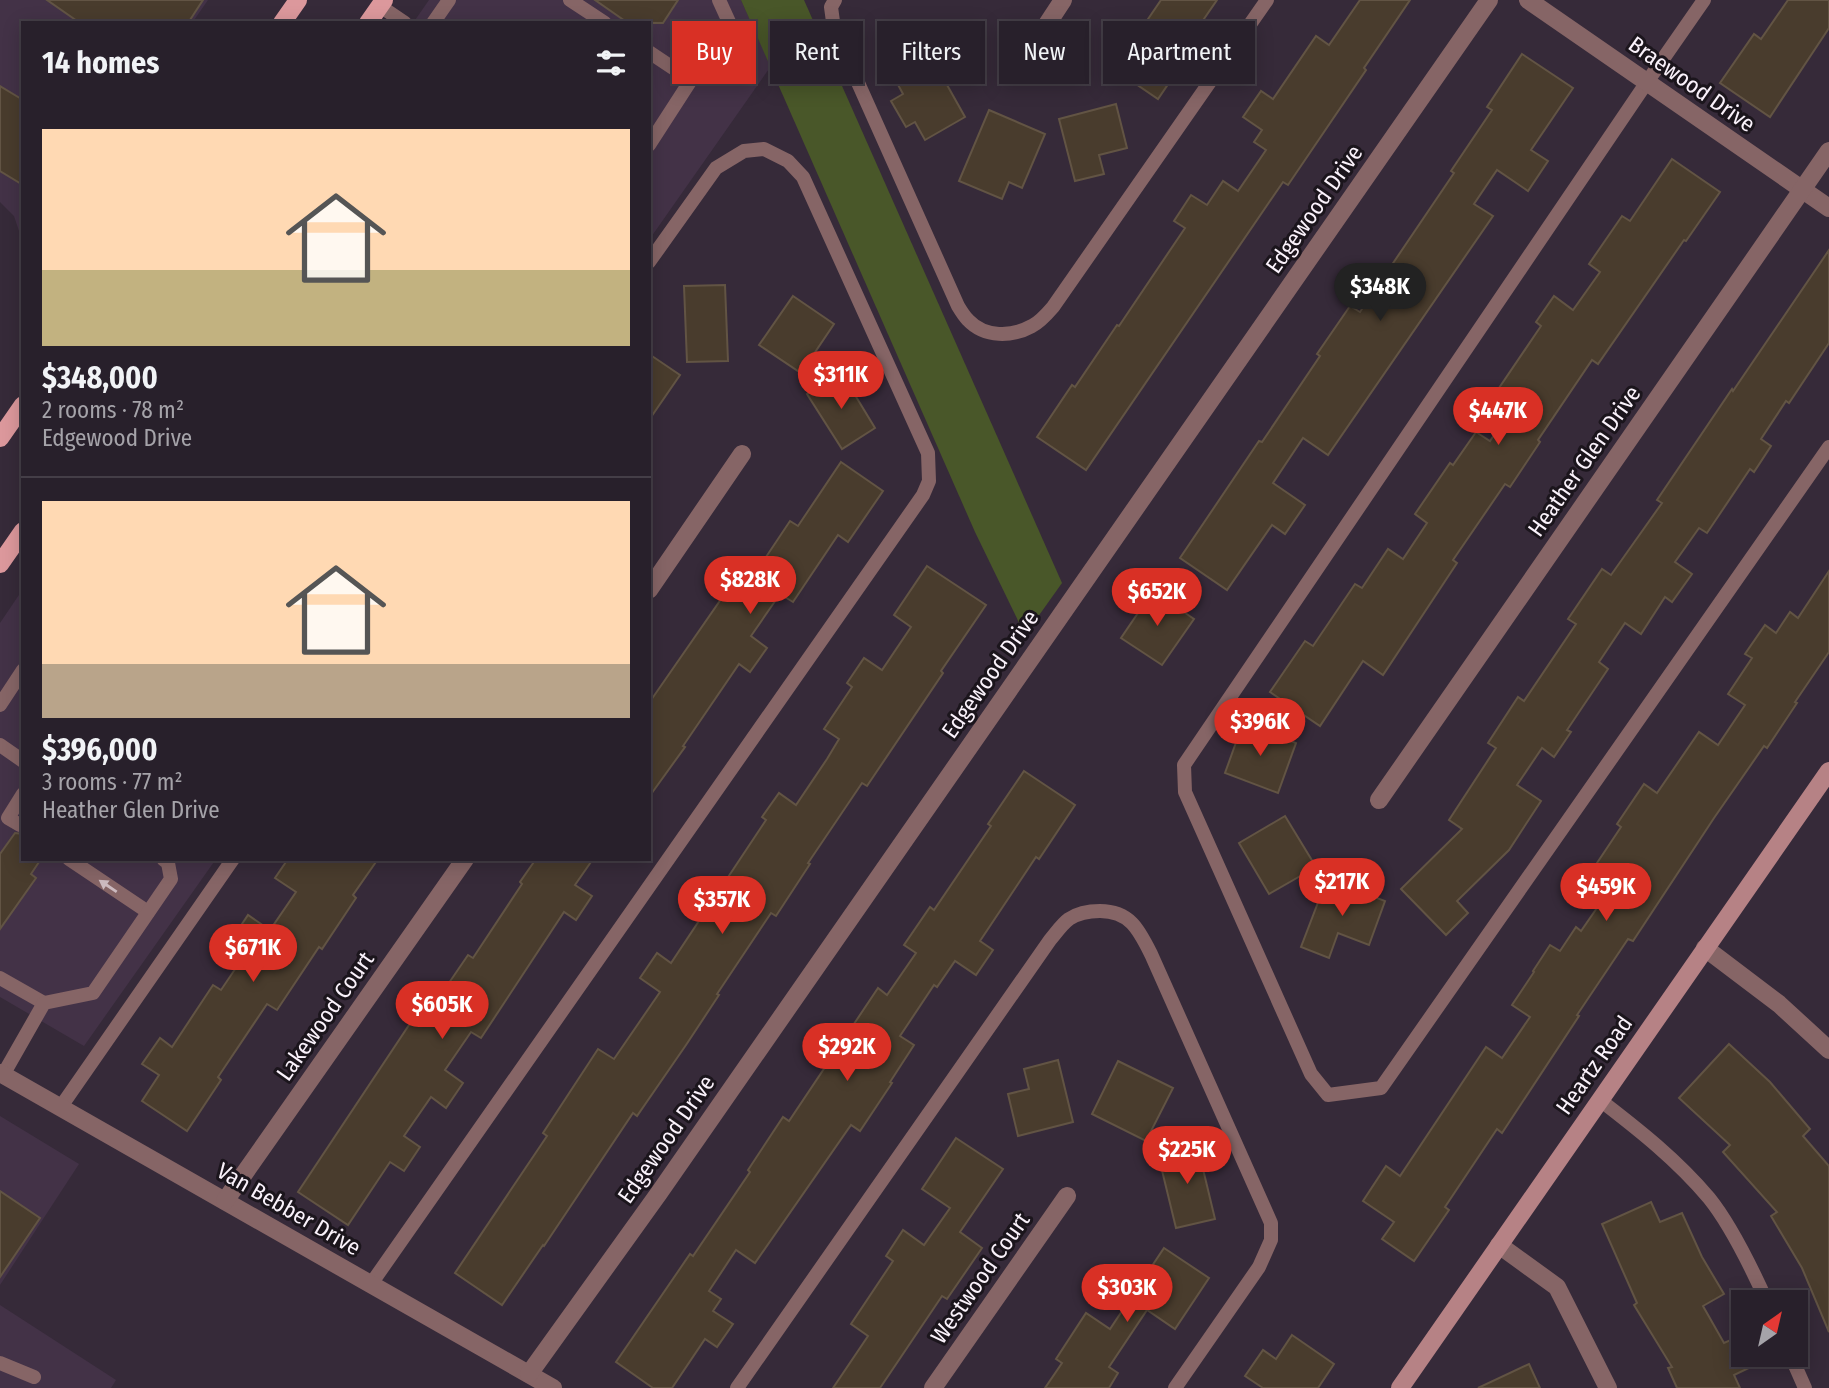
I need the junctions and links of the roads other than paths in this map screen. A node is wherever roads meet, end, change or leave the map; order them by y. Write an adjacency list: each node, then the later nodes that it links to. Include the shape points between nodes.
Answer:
1 (298, 0): 12 (main road)
2 (449, 0): 15 (lane)
3 (570, 0): 16 (lane)
4 (719, 0): 17 (lane)
5 (835, 0): 7 (lane, via 831,7 834,29 958,306 969,322 996,334 1015,334 1054,307)
6 (1063, 0): 18 (street)
7 (1267, 0)
8 (1489, 0): 63 (street, Edgewood Drive)
9 (1528, 0): 21 (street, Braewood Drive)
10 (1704, 0): 21 (lane)
11 (382, 3): 13 (main road); 14 (lane)
12 (283, 21)
13 (369, 21)
14 (403, 21)
15 (434, 21)
16 (602, 21)
17 (729, 21)
18 (1049, 21)
19 (651, 53): 20 (lane)
20 (672, 67)
21 (1647, 82): 25 (street, Braewood Drive); 30 (lane, via 1184,765 1190,804 1311,1074 1328,1095 1381,1088)
22 (688, 84): 23 (lane)
23 (651, 142)
24 (1829, 151): 25 (street, Heather Glen Drive)
25 (1802, 189): 26 (street, Braewood Drive); 41 (street, Heather Glen Drive)
26 (1829, 208)
27 (651, 258): 58 (lane, via 716,169 744,151 764,149 788,161 803,177 928,453 929,481)
28 (21, 408): 29 (main road)
29 (0, 438)
30 (1829, 447)
31 (742, 454): 34 (street)
32 (21, 534): 33 (main road)
33 (0, 564)
34 (651, 587)
35 (21, 673): 36 (lane)
36 (0, 705)
37 (0, 745): 38 (lane)
38 (21, 760)
39 (1829, 771): 48 (street, Heartz Road)
40 (21, 797): 42 (lane, via 8,818)
41 (1379, 800)
42 (20, 825)
43 (72, 861): 47 (lane, one-way to 43)
44 (166, 861): 47 (lane, via 171,878)
45 (232, 861): 54 (lane)
46 (463, 861): 56 (street, Lakewood Court)
47 (148, 912): 50 (lane, via 93,993)
48 (1705, 948): 51 (street, via 1779,1003); 53 (street, Heartz Road)
49 (0, 978): 50 (lane)
50 (44, 1003): 52 (lane)
51 (1829, 1050)
52 (1, 1074): 54 (street, Van Bebber Drive)
53 (1600, 1100): 57 (street, Heartz Road); 59 (lane, via 1664,1151 1710,1200)
54 (61, 1108): 56 (street, Van Bebber Drive)
55 (1067, 1196): 67 (street, Westwood Court)
56 (225, 1201): 58 (street, Van Bebber Drive)
57 (1499, 1245): 64 (street, Heartz Road); 69 (street, via 1557,1287)
58 (371, 1284): 63 (street, Van Bebber Drive)
59 (1761, 1290)
60 (0, 1363): 62 (lane)
61 (1796, 1367): 70 (lane)
62 (34, 1377)
63 (525, 1381): 65 (street, Van Bebber Drive)
64 (1407, 1384)
65 (553, 1388)
66 (737, 1388): 68 (lane, via 1050,940 1069,919 1091,911 1125,916 1139,930 1271,1223 1270,1240 1259,1267)
67 (933, 1388)
68 (1175, 1388)
69 (1608, 1388)
70 (1805, 1388)

